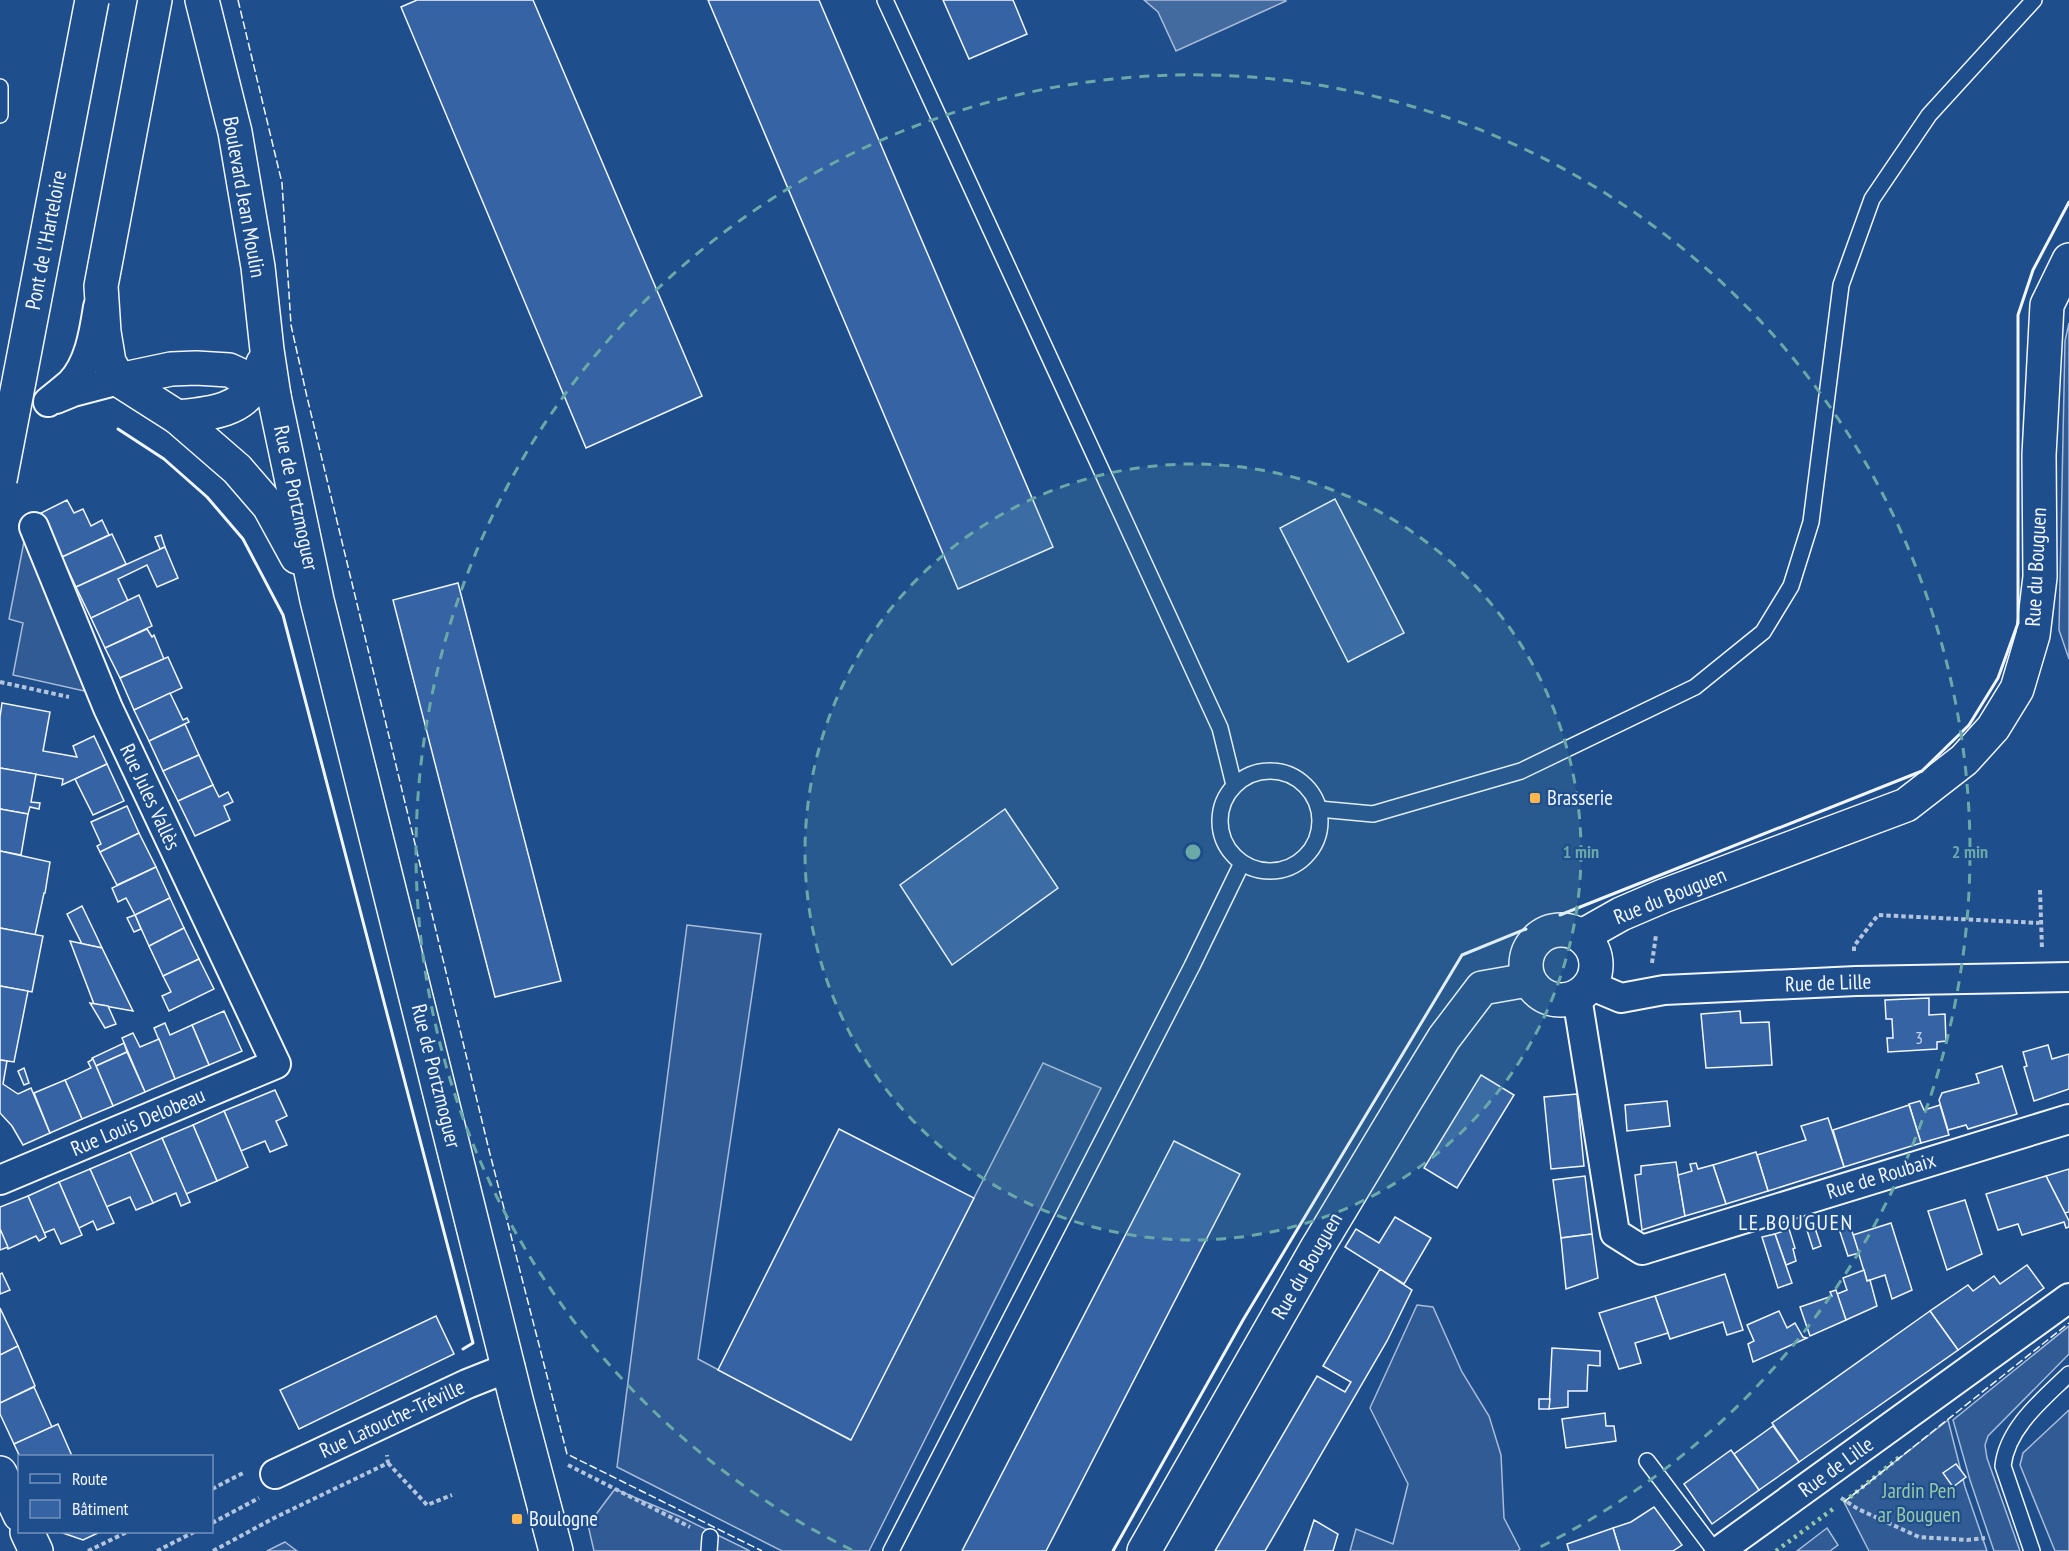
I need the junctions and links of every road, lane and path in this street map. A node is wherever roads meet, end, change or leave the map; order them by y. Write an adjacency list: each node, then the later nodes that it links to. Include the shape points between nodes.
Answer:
1 (92, 0): 15 (street, Pont de l'Harteloire, bridge)
2 (155, 0): 9 (street)
3 (202, 0): 11 (street, Boulevard Jean Moulin, via 235,132 256,256 267,350)
4 (885, 0): 20 (lane, via 1220,729)
5 (2034, 0): 21 (lane, via 1929,115 1872,199 1841,285 1811,522 1791,586 1764,633 1695,687 1521,771 1373,814)
6 (0, 87): 7 (lane)
7 (0, 115)
8 (2069, 260): 25 (street, Rue du Bouguen, via 2047,305 2039,454 2040,578 2033,636 2017,689 1993,728 1964,760 1906,805 1663,896)
9 (101, 286): 10 (street, via 109,362); 12 (street, via 81,370)
10 (119, 380): 11 (street, via 143,373 196,368 230,370); 12 (street); 13 (street, Rue de Portzmoguer)
11 (266, 390): 13 (street, via 231,408); 17 (street, Rue de Portzmoguer)
12 (48, 402): 14 (street)
13 (177, 417): 17 (street, Rue de Portzmoguer, via 237,469 269,506)
14 (0, 425)
15 (0, 480)
16 (34, 527): 31 (street, Rue Jules Vallès, via 108,708)
17 (317, 600): 35 (street, Rue de Portzmoguer)
18 (0, 682): 19 (path)
19 (45, 690)
20 (1234, 785): 21 (lane, via 1250,774 1266,770 1284,772 1312,792); 22 (lane, via 1224,800 1220,817 1229,850)
21 (1319, 808): 22 (lane, via 1316,841 1306,856 1292,866 1258,870)
22 (1242, 863): 57 (lane)
23 (2040, 890): 26 (path, via 2039,923 1878,915 1854,945)
24 (1656, 934): 29 (path, via 1652,966)
25 (1582, 936): 28 (street, via 1559,929 1537,938 1527,954); 30 (street, via 1593,949 1597,966)
26 (1854, 955)
27 (2069, 977): 29 (street, Rue de Lille)
28 (1528, 980): 30 (street, via 1544,996 1562,1001); 58 (street, Rue du Bouguen, via 1482,988 1444,1038 1317,1248)
29 (1664, 990): 30 (street, Rue de Lille, via 1621,998)
30 (1583, 991): 32 (street, Rue de Roubaix, via 1616,1233 1642,1250)
31 (276, 1064): 33 (street, Rue Louis Delobeau)
32 (2069, 1119)
33 (0, 1180)
34 (2069, 1298): 43 (street, Rue de Lille)
35 (510, 1367): 42 (street, Rue Latouche-Tréville); 56 (street, Rue de Portzmoguer)
36 (2069, 1374): 60 (lane, via 2015,1431 2004,1452 2003,1466)
37 (386, 1445): 39 (path)
38 (1647, 1461): 59 (lane)
39 (388, 1463): 44 (path, via 428,1504); 55 (path)
40 (566, 1464): 51 (path)
41 (0, 1473): 45 (street)
42 (275, 1474): 46 (path, via 270,1492)
43 (1823, 1477): 50 (path, via 1844,1502 1919,1537); 59 (street, Rue de Lille)
44 (452, 1495)
45 (18, 1511)
46 (213, 1521)
47 (27, 1533): 52 (street)
48 (125, 1533): 53 (path)
49 (192, 1533): 54 (path)
50 (1986, 1538)
51 (710, 1544)
52 (36, 1551)
53 (88, 1551)
54 (156, 1551)
55 (213, 1551)
56 (556, 1551)
57 (891, 1551)
58 (1144, 1551)
59 (1717, 1551)
60 (2032, 1551)

